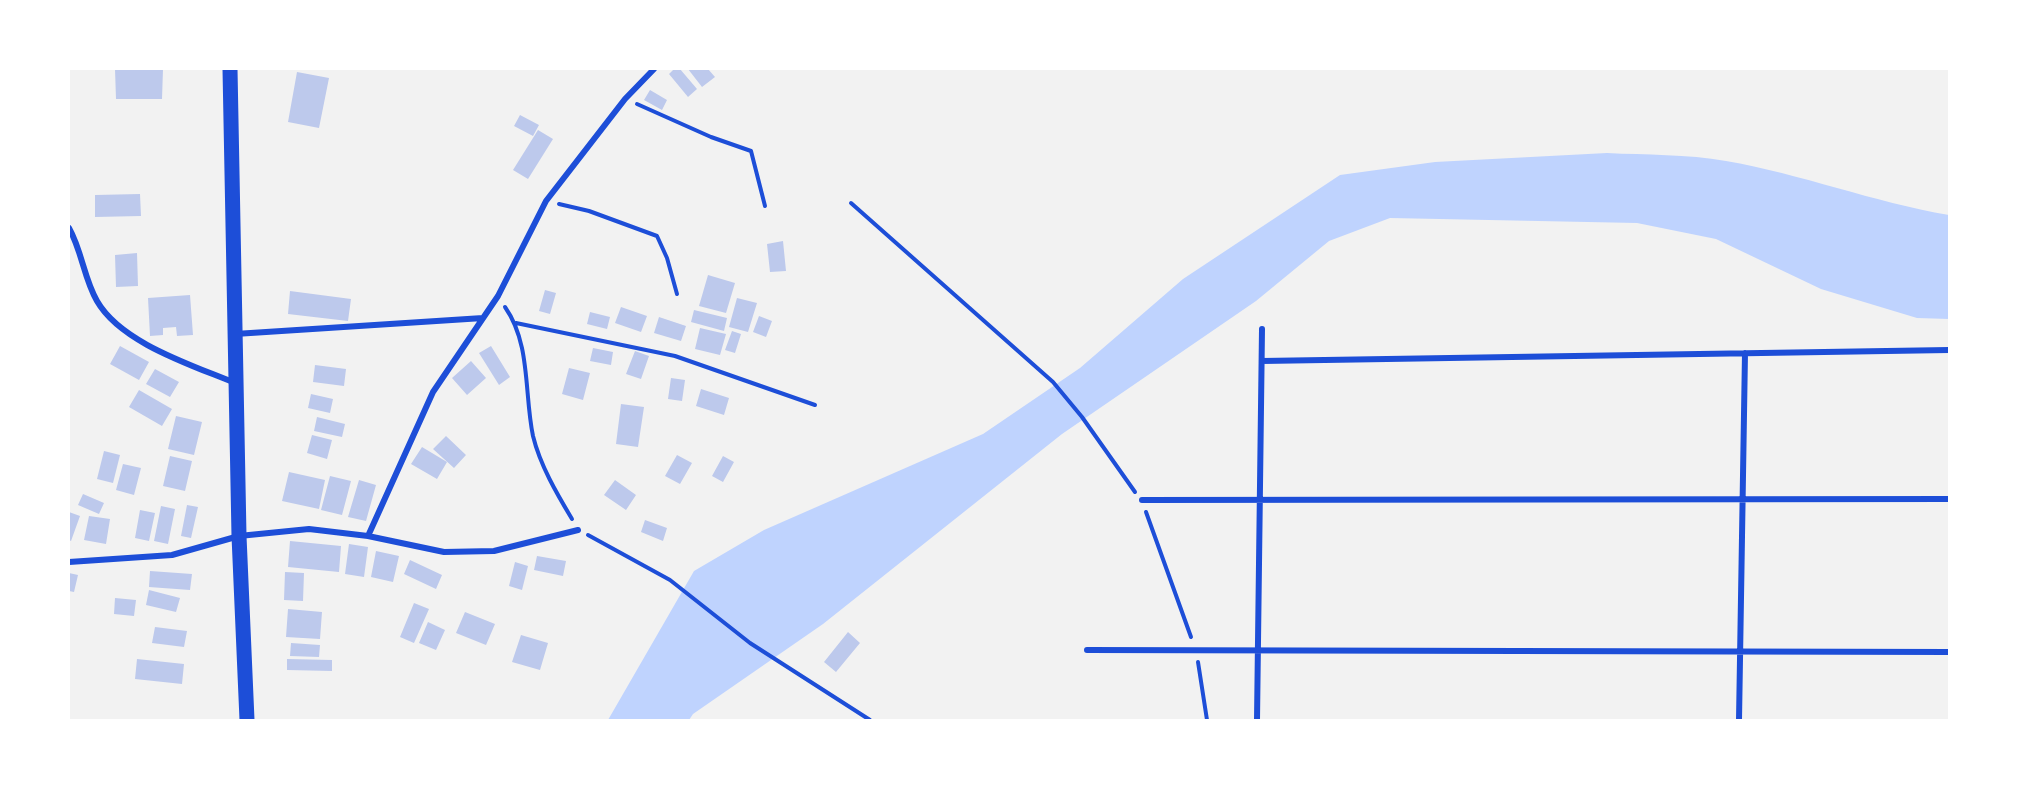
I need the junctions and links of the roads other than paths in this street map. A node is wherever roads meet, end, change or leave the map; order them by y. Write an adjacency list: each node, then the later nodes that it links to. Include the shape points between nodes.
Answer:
1 (230, 69): 6 (main road)
2 (654, 69): 4 (street, via 546,201)
3 (69, 228): 10 (street, via 97,301 119,328)
4 (483, 318): 6 (street); 17 (street, via 433,392)
5 (1262, 329): 9 (street)
6 (234, 334): 10 (main road)
7 (1949, 350): 8 (street)
8 (1745, 353): 9 (street); 12 (street)
9 (1262, 361): 14 (street)
10 (235, 383): 16 (main road)
11 (1949, 499): 12 (street)
12 (1743, 500): 14 (street); 21 (street)
13 (1142, 501): 14 (street)
14 (1260, 502): 20 (street)
15 (578, 530): 17 (street, via 494,551 444,552)
16 (239, 536): 17 (street, via 309,529); 18 (street, via 172,555); 23 (main road)
17 (368, 536)
18 (69, 562)
19 (1087, 650): 20 (street)
20 (1258, 650): 21 (street); 24 (street)
21 (1740, 651): 22 (street); 25 (street)
22 (1949, 652)
23 (247, 720)
24 (1257, 720)
25 (1739, 720)

